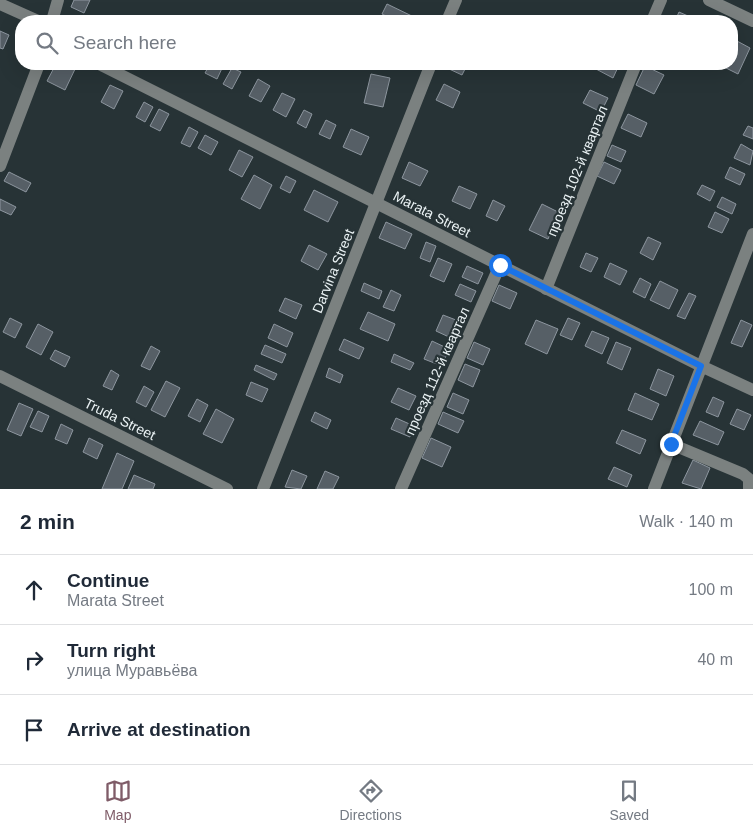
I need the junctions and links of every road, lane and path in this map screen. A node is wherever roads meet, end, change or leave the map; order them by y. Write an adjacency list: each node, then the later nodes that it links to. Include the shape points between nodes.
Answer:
1 (58, 0): 7 (street)
2 (456, 0): 8 (street)
3 (661, 0): 9 (street)
4 (710, 0): 10 (street)
5 (0, 4): 6 (street)
6 (25, 15)
7 (54, 15)
8 (450, 15)
9 (655, 15)
10 (753, 22)
11 (37, 70): 15 (street)
12 (111, 70): 16 (street, Marata Street)
13 (429, 70): 16 (street, Darvina Street)
14 (634, 70): 19 (street, проезд 102-й квартал)
15 (0, 166)
16 (376, 203): 18 (street, Marata Street); 25 (street, Darvina Street)
17 (752, 238): 20 (street)
18 (500, 265): 19 (street, Marata Street); 26 (street, проезд 112-й квартал)
19 (546, 289): 20 (street, Marata Street)
20 (701, 366): 22 (street, Marata Street); 23 (street)
21 (0, 376): 24 (street, Truda Street)
22 (753, 390)
23 (671, 444): 27 (street); 28 (street, via 743,474 749,479)
24 (227, 489)
25 (263, 489)
26 (401, 489)
27 (654, 489)
28 (749, 489)

